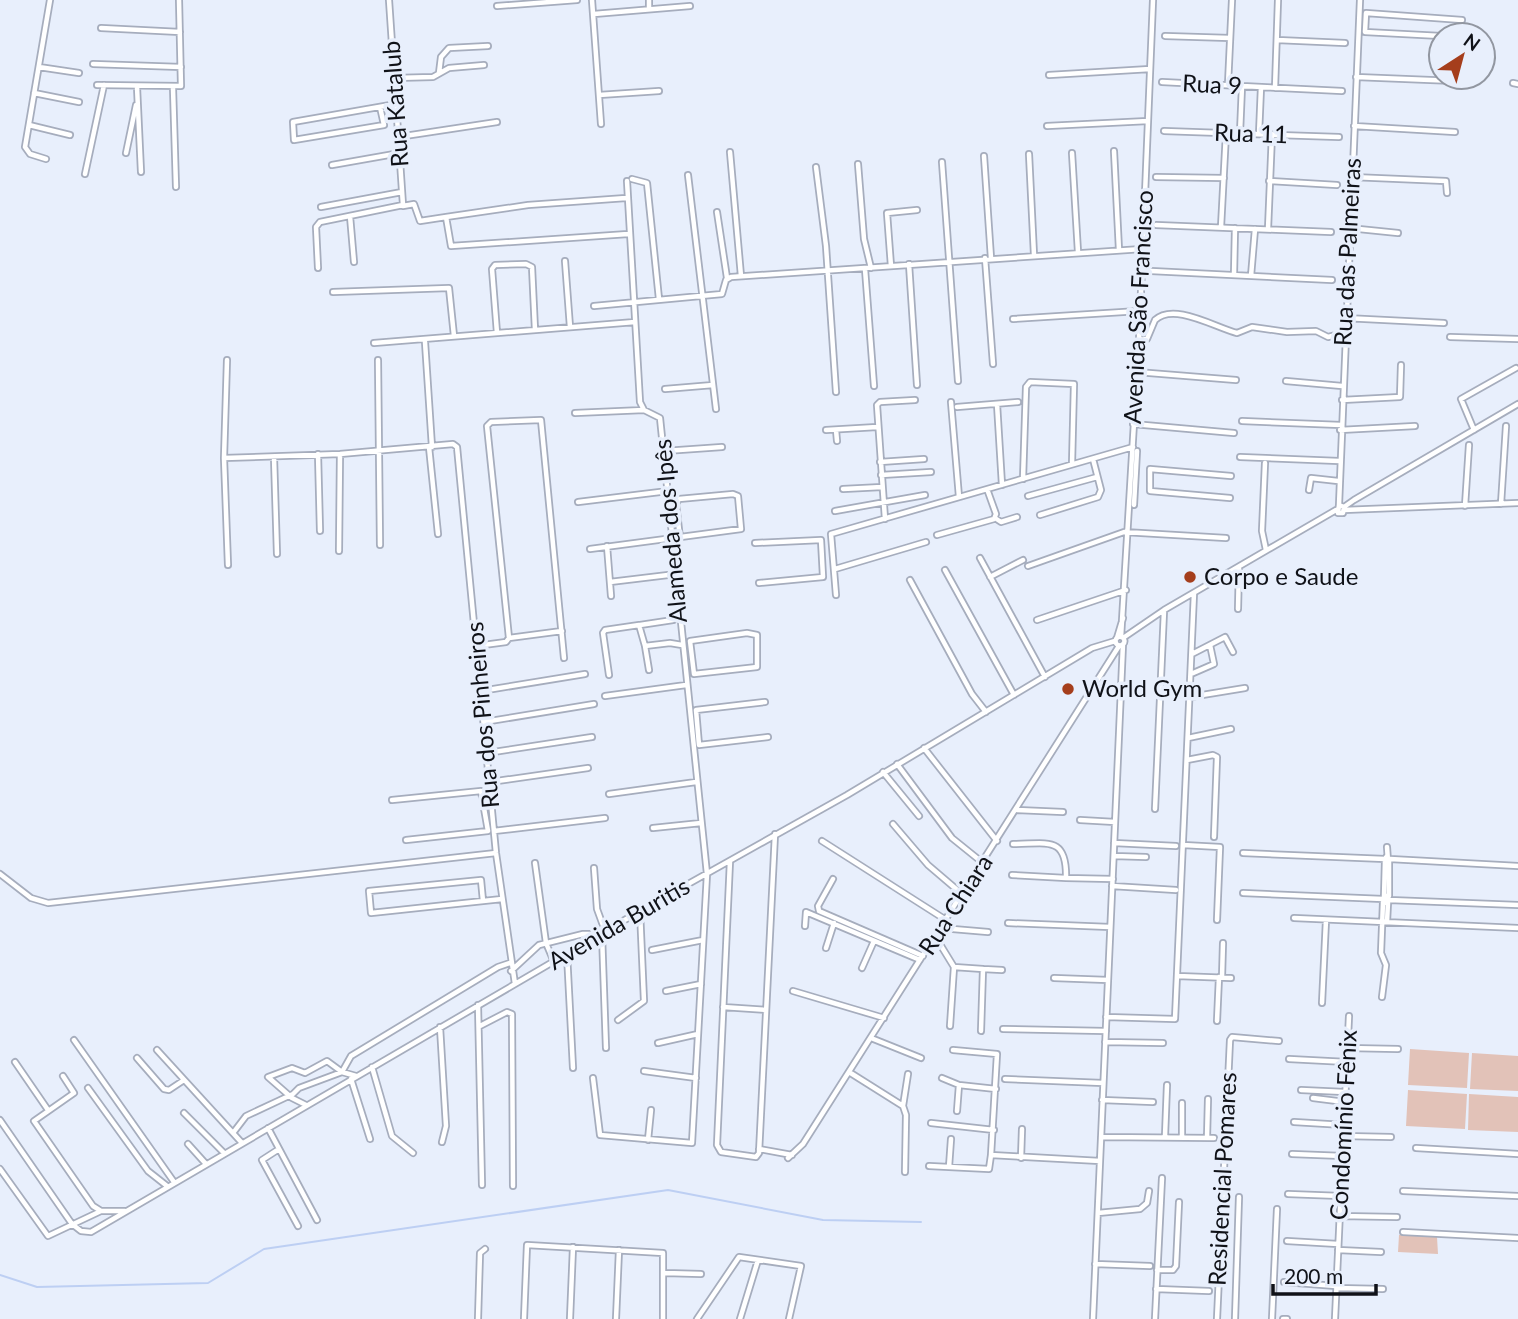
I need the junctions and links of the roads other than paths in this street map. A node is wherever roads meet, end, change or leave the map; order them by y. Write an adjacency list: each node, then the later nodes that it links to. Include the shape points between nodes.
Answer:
1 (50, 0): 27 (street)
2 (179, 0): 18 (street)
3 (389, 0): 34 (street, Rua Katalub)
4 (577, 0): 11 (street)
5 (592, 0): 14 (street)
6 (649, 0): 13 (street)
7 (1153, 0): 29 (street, Avenida São Francisco)
8 (1232, 0): 21 (street)
9 (1279, 0): 22 (street)
10 (1360, 0): 16 (street, Rua das Palmeiras)
11 (497, 6)
12 (690, 6): 13 (street)
13 (649, 9): 14 (street)
14 (594, 14): 46 (street)
15 (1462, 20): 16 (street, via 1366,13)
16 (1362, 22): 19 (street, via 1364,32); 33 (street, Rua das Palmeiras)
17 (101, 28): 18 (street)
18 (180, 32): 28 (street)
19 (1427, 35)
20 (1165, 36): 21 (street)
21 (1230, 38): 37 (street)
22 (1278, 40): 23 (street); 42 (street)
23 (1345, 43)
24 (488, 46): 31 (street, via 449,48 441,57)
25 (93, 64): 28 (street)
26 (484, 65): 31 (street, via 449,68)
27 (39, 67): 30 (street); 45 (street)
28 (181, 67): 41 (street, via 183,85)
29 (1147, 70): 32 (street); 52 (street, Avenida São Francisco)
30 (79, 73)
31 (439, 74): 34 (street)
32 (1049, 75)
33 (1356, 77): 35 (street); 56 (street, Rua das Palmeiras)
34 (394, 78): 49 (street, Rua Katalub)
35 (1427, 80)
36 (1163, 82): 37 (street, Rua 9)
37 (1228, 85): 38 (street, Rua 9)
38 (1242, 86): 40 (street, Rua 9); 60 (street)
39 (137, 87): 41 (street); 47 (street); 79 (street, via 100,85)
40 (1261, 87): 42 (street, Rua 9); 61 (street)
41 (173, 88): 86 (street)
42 (1275, 88): 44 (street, Rua 9)
43 (659, 91): 46 (street)
44 (1342, 91)
45 (34, 93): 48 (street); 51 (street)
46 (599, 95): 54 (street)
47 (138, 97): 68 (street); 78 (street)
48 (79, 102)
49 (396, 104): 50 (street); 64 (street, Rua Katalub)
50 (380, 107): 50 (street, via 293,122 294,140 384,125)
51 (29, 120): 63 (street, via 31,127); 73 (street, via 25,147 30,154)
52 (1146, 121): 55 (street); 105 (street, Avenida São Francisco)
53 (497, 122): 64 (street)
54 (601, 124)
55 (1047, 126)
56 (1354, 126): 58 (street); 82 (street, Rua das Palmeiras)
57 (1164, 131): 59 (street, Rua 11)
58 (1455, 132)
59 (1226, 133): 60 (street, Rua 11); 83 (street)
60 (1240, 133): 61 (street, Rua 11)
61 (1259, 134): 62 (street, Rua 11)
62 (1272, 134): 65 (street, Rua 11); 84 (street)
63 (70, 135)
64 (398, 137): 69 (street, Rua Katalub)
65 (1339, 137)
66 (1115, 151): 106 (street)
67 (730, 152): 121 (street)
68 (126, 153)
69 (400, 153): 76 (street); 87 (street, Rua Katalub)
70 (1072, 153): 108 (street)
71 (1029, 154): 107 (street)
72 (985, 156): 109 (street)
73 (46, 159)
74 (942, 162): 111 (street)
75 (858, 164): 116 (street, via 864,239)
76 (332, 165)
77 (816, 167): 119 (street)
78 (141, 172)
79 (85, 174)
80 (688, 175): 126 (street)
81 (1156, 177): 83 (street)
82 (1352, 177): 88 (street, via 1446,181); 99 (street, Rua das Palmeiras)
83 (1224, 178): 97 (street)
84 (1269, 181): 85 (street); 101 (street)
85 (1337, 185)
86 (176, 187)
87 (402, 192): 90 (street); 91 (street, Rua Katalub)
88 (1447, 193)
89 (626, 198): 95 (street, via 528,205); 104 (street, Alameda dos Ipês); 127 (street, Alameda dos Ipês, via 630,180 647,183)
90 (321, 207)
91 (402, 207): 94 (street); 95 (street, via 414,204 420,220)
92 (917, 210): 114 (street, via 887,212)
93 (717, 212): 123 (street)
94 (350, 216): 112 (street); 115 (street, via 317,224)
95 (446, 218): 104 (street, via 451,246)
96 (1156, 225): 97 (street)
97 (1221, 227): 98 (street)
98 (1236, 228): 100 (street); 120 (street)
99 (1349, 228): 103 (street); 131 (street, Rua das Palmeiras)
100 (1255, 229): 101 (street); 122 (street)
101 (1268, 229): 102 (street)
102 (1331, 232)
103 (1398, 233)
104 (628, 234): 128 (street, Alameda dos Ipês)
105 (1142, 249): 106 (street); 130 (street, Avenida São Francisco)
106 (1119, 250): 108 (street)
107 (1034, 252): 108 (street); 109 (street)
108 (1078, 252)
109 (988, 258): 111 (street); 147 (street)
110 (565, 261): 135 (street)
111 (949, 261): 113 (street); 152 (street)
112 (354, 262)
113 (909, 264): 114 (street); 155 (street)
114 (891, 266): 116 (street)
115 (318, 268)
116 (872, 268): 117 (street)
117 (865, 269): 119 (street); 156 (street)
118 (1152, 271): 120 (street)
119 (826, 272): 121 (street); 159 (street)
120 (1234, 275): 122 (street)
121 (741, 276): 123 (street)
122 (1251, 276): 124 (street)
123 (727, 278): 126 (street, via 723,294)
124 (1332, 280)
125 (333, 292): 139 (street, via 449,288)
126 (701, 296): 127 (street); 154 (street)
127 (659, 299): 128 (street)
128 (634, 301): 129 (street); 133 (street, Alameda dos Ipês)
129 (594, 306)
130 (1139, 311): 132 (street); 142 (street, Avenida São Francisco)
131 (1345, 318): 134 (street); 138 (street, Rua das Palmeiras)
132 (1013, 319)
133 (635, 322): 135 (street); 167 (street, Alameda dos Ipês)
134 (1444, 323)
135 (570, 327): 136 (street)
136 (536, 330): 137 (street); 137 (street, via 532,267 495,265)
137 (497, 332): 139 (street)
138 (1345, 333): 142 (street, via 1328,337 1316,331 1250,327 1237,333 1198,318 1168,314 1155,320 1147,339); 157 (street, Rua das Palmeiras)
139 (454, 336): 144 (street)
140 (1450, 337): 141 (street)
141 (1518, 339)
142 (1139, 340): 150 (street, Avenida São Francisco)
143 (425, 342): 182 (street)
144 (374, 343)
145 (227, 360): 191 (street)
146 (379, 360): 185 (street)
147 (993, 364)
148 (1401, 365): 161 (street, via 1400,397)
149 (1516, 368): 178 (street, via 1462,398)
150 (1137, 372): 151 (street); 171 (street, Avenida São Francisco)
151 (1236, 380)
152 (958, 381)
153 (1286, 382): 157 (street)
154 (712, 385): 158 (street); 168 (street)
155 (917, 385)
156 (874, 386)
157 (1342, 386): 161 (street, Rua das Palmeiras)
158 (665, 389)
159 (836, 392)
160 (915, 400): 174 (street, via 878,403)
161 (1342, 400): 175 (street, Rua das Palmeiras)
162 (951, 402): 214 (street)
163 (1018, 402): 164 (street)
164 (997, 404): 166 (street); 206 (street)
165 (1518, 404): 178 (street, Avenida Buritis)
166 (957, 407)
167 (644, 410): 169 (street); 186 (street, Alameda dos Ipês, via 660,418)
168 (716, 410)
169 (575, 413)
170 (1242, 421): 175 (street)
171 (1136, 424): 179 (street); 184 (street, Avenida São Francisco)
172 (1415, 426): 175 (street)
173 (1506, 426): 219 (street)
174 (877, 427): 177 (street); 195 (street)
175 (1340, 428): 194 (street, Rua das Palmeiras)
176 (826, 430): 177 (street)
177 (836, 430): 180 (street)
178 (1474, 430): 222 (street, Avenida Buritis)
179 (1234, 433)
180 (837, 441)
181 (1469, 445): 221 (street)
182 (431, 447): 185 (street); 230 (street); 271 (street, Rua dos Pinheiros, via 456,446)
183 (722, 447): 186 (street)
184 (1135, 449): 193 (street); 199 (street, Avenida São Francisco)
185 (377, 450): 188 (street); 239 (street)
186 (665, 451): 211 (street, Alameda dos Ipês)
187 (318, 454): 188 (street); 189 (street); 228 (street)
188 (340, 454): 243 (street)
189 (274, 457): 191 (street); 244 (street)
190 (1240, 457): 194 (street)
191 (224, 458): 247 (street)
192 (924, 459): 195 (street)
193 (1093, 459): 197 (street); 202 (street)
194 (1339, 461): 205 (street, Rua das Palmeiras)
195 (880, 462): 200 (street)
196 (1265, 463): 242 (street, via 1262,531)
197 (1072, 464): 203 (street); 203 (street, via 1073,382 1032,382 1026,387)
198 (931, 472): 200 (street)
199 (1134, 474): 204 (street); 220 (street); 229 (street, Avenida São Francisco)
200 (881, 475): 207 (street)
201 (1231, 476): 204 (street, via 1150,470)
202 (1097, 477): 213 (street); 224 (street, via 1098,497)
203 (1023, 479): 206 (street)
204 (1150, 480): 215 (street, via 1150,491)
205 (1338, 481): 210 (street, via 1311,478); 222 (street, Rua das Palmeiras)
206 (1002, 485): 209 (street)
207 (882, 487): 208 (street); 217 (street)
208 (843, 489)
209 (987, 489): 214 (street); 225 (street)
210 (1309, 490)
211 (668, 491): 216 (street); 234 (street, Alameda dos Ipês)
212 (925, 495): 217 (street)
213 (1028, 496)
214 (959, 497): 227 (street)
215 (1230, 498)
216 (578, 502)
217 (883, 503): 223 (street); 227 (street)
218 (1518, 503): 219 (street)
219 (1501, 504): 221 (street)
220 (1134, 505)
221 (1465, 506): 222 (street)
222 (1341, 508): 242 (street, Avenida Buritis)
223 (835, 511)
224 (1040, 514)
225 (995, 517): 226 (street, via 1001,522); 231 (street)
226 (1017, 517)
227 (885, 519): 235 (street, via 831,534)
228 (320, 531)
229 (1129, 532): 233 (street); 248 (street); 257 (street, Avenida São Francisco)
230 (438, 534)
231 (937, 536)
232 (680, 538): 232 (street, via 741,529 738,496 679,499); 234 (street)
233 (1226, 538)
234 (672, 539): 240 (street); 269 (street, Alameda dos Ipês)
235 (832, 539): 236 (street); 250 (street)
236 (821, 540): 238 (street); 256 (street, via 823,577)
237 (926, 542): 250 (street)
238 (755, 543)
239 (380, 545)
240 (607, 546): 241 (street); 255 (street)
241 (590, 549)
242 (1266, 550): 249 (street, Avenida Buritis)
243 (339, 551)
244 (277, 554)
245 (980, 558): 253 (street)
246 (1023, 560): 253 (street)
247 (228, 565)
248 (1028, 566)
249 (1239, 566): 258 (street, Avenida Buritis); 261 (street)
250 (835, 569): 259 (street)
251 (945, 570): 287 (street)
252 (668, 575): 255 (street)
253 (990, 577): 282 (street)
254 (910, 580): 291 (street)
255 (610, 582): 260 (street)
256 (759, 583)
257 (1126, 590): 264 (street); 268 (street, Avenida São Francisco)
258 (1194, 593): 262 (street, Avenida Buritis); 274 (street)
259 (836, 595)
260 (611, 596)
261 (1238, 609)
262 (1164, 610): 268 (street, Avenida Buritis); 312 (street)
263 (673, 620): 265 (street)
264 (1037, 620)
265 (639, 625): 272 (street); 281 (street, via 604,631)
266 (562, 631): 267 (street); 267 (street, via 542,422 539,418 491,422); 277 (street)
267 (509, 638): 271 (street)
268 (1120, 641): 282 (street, Avenida Buritis, via 1092,648); 313 (street, Rua Chiara); 318 (street, Avenida São Francisco)
269 (682, 645): 272 (street); 276 (street, Alameda dos Ipês)
270 (1210, 645): 273 (street, via 1225,637); 274 (street); 280 (street, via 1214,664)
271 (476, 646): 285 (street, Rua dos Pinheiros)
272 (645, 646): 278 (street)
273 (1233, 652)
274 (1192, 654): 280 (street)
275 (691, 656): 275 (street, via 691,640 747,633 757,635 760,663 695,675); 276 (street)
276 (683, 657): 283 (street, Alameda dos Ipês)
277 (565, 658)
278 (649, 670)
279 (585, 674): 285 (street)
280 (1191, 674): 288 (street)
281 (609, 675)
282 (1045, 677): 287 (street, Avenida Buritis)
283 (686, 685): 286 (street); 294 (street, Alameda dos Ipês)
284 (1245, 688): 288 (street)
285 (481, 691): 292 (street, Rua dos Pinheiros)
286 (605, 695)
287 (1014, 695): 291 (street, Avenida Buritis)
288 (1190, 697): 298 (street)
289 (765, 702): 293 (street, via 696,710)
290 (594, 704): 292 (street)
291 (986, 712): 299 (street, Avenida Buritis)
292 (484, 722): 300 (street, Rua dos Pinheiros)
293 (698, 726): 294 (street); 297 (street, via 699,745)
294 (690, 729): 305 (street, Alameda dos Ipês)
295 (1231, 729): 298 (street)
296 (592, 737): 300 (street)
297 (768, 737)
298 (1188, 738): 301 (street)
299 (925, 750): 302 (street, Avenida Buritis); 327 (street)
300 (487, 753): 306 (street, Rua dos Pinheiros)
301 (1187, 760): 324 (street, via 1217,757); 330 (street)
302 (897, 764): 304 (street, Avenida Buritis); 307 (street)
303 (588, 768): 306 (street)
304 (883, 772): 309 (street); 323 (street, Avenida Buritis)
305 (694, 782): 310 (street); 319 (street, Alameda dos Ipês)
306 (490, 784): 308 (street); 322 (street, Rua dos Pinheiros)
307 (911, 786): 309 (street); 340 (street, via 951,838)
308 (481, 791): 311 (street); 325 (street, via 488,831)
309 (899, 792): 315 (street)
310 (609, 794)
311 (391, 800)
312 (1155, 809)
313 (1016, 810): 314 (street); 327 (street, Rua Chiara)
314 (1063, 812)
315 (919, 816)
316 (605, 818): 322 (street)
317 (1080, 820): 318 (street)
318 (1115, 822): 328 (street, Avenida São Francisco)
319 (701, 823): 321 (street); 344 (street, Alameda dos Ipês)
320 (893, 824): 352 (street, via 928,865)
321 (653, 828)
322 (494, 831): 333 (street, Rua dos Pinheiros)
323 (775, 834): 338 (street, Avenida Buritis); 400 (street)
324 (1214, 837)
325 (406, 839)
326 (822, 841): 359 (street)
327 (997, 841): 340 (street, Rua Chiara)
328 (1114, 843): 331 (street); 335 (street, Avenida São Francisco)
329 (1013, 844): 346 (street, via 1054,844 1066,859)
330 (1183, 845): 360 (street, via 1220,847); 387 (street)
331 (1177, 846)
332 (1387, 847): 337 (street)
333 (496, 853): 343 (street, via 48,903 32,898); 353 (street, Rua dos Pinheiros)
334 (1243, 853): 337 (street)
335 (1114, 856): 336 (street); 348 (street, Avenida São Francisco)
336 (1146, 858)
337 (1387, 859): 341 (street); 354 (street)
338 (730, 860): 344 (street, Avenida Buritis); 399 (street)
339 (535, 863): 374 (street)
340 (982, 863): 352 (street, Rua Chiara)
341 (1518, 866)
342 (594, 868): 370 (street)
343 (0, 874)
344 (707, 874): 357 (street, Avenida Buritis); 372 (street, Alameda dos Ipês)
345 (1012, 875): 346 (street)
346 (1066, 878): 348 (street)
347 (833, 879): 379 (street, via 819,911)
348 (1112, 879): 349 (street, Avenida São Francisco)
349 (1112, 886): 350 (street); 366 (street, Avenida São Francisco)
350 (1176, 890)
351 (1243, 893): 354 (street)
352 (962, 894): 359 (street, Rua Chiara)
353 (502, 899): 355 (street); 381 (street, Rua dos Pinheiros)
354 (1386, 899): 356 (street); 362 (street)
355 (483, 901): 355 (street, via 371,913 369,891 481,880)
356 (1518, 905)
357 (640, 911): 370 (street, Avenida Buritis); 404 (street, via 644,1002)
358 (1294, 918): 361 (street)
359 (946, 920): 367 (street, Rua Chiara)
360 (1217, 920)
361 (1326, 920): 362 (street); 397 (street)
362 (1385, 922): 368 (street); 396 (street)
363 (834, 923): 365 (street, via 806,912); 373 (street); 376 (street)
364 (1008, 923): 366 (street)
365 (805, 926)
366 (1111, 927): 391 (street, Avenida São Francisco)
367 (941, 928): 369 (street); 371 (street, Rua Chiara)
368 (1518, 928)
369 (988, 932)
370 (603, 933): 374 (street); 378 (street, Avenida Buritis); 419 (street)
371 (935, 936): 379 (street, Rua Chiara); 382 (street)
372 (703, 940): 377 (street); 393 (street, Alameda dos Ipês)
373 (874, 941): 379 (street); 383 (street)
374 (546, 943): 380 (street); 386 (street)
375 (1223, 943): 388 (street)
376 (826, 948)
377 (652, 950)
378 (567, 954): 380 (street, Avenida Buritis); 430 (street)
379 (922, 958): 403 (street, Rua Chiara)
380 (554, 962): 392 (street, Avenida Buritis)
381 (510, 964): 386 (street, Rua dos Pinheiros); 432 (street, via 351,1056)
382 (954, 967): 384 (street); 407 (street)
383 (862, 968)
384 (983, 969): 385 (street); 410 (street)
385 (1002, 970)
386 (511, 971): 392 (street, Rua dos Pinheiros)
387 (1177, 976): 388 (street); 402 (street, via 1173,1020)
388 (1221, 977): 390 (street); 405 (street)
389 (1054, 978): 391 (street)
390 (1231, 978)
391 (1108, 980): 402 (street, Avenida São Francisco)
392 (515, 984): 398 (street, Avenida Buritis)
393 (701, 984): 394 (street); 412 (street, Alameda dos Ipês)
394 (666, 990)
395 (793, 991): 403 (street)
396 (1382, 997)
397 (1322, 1003)
398 (478, 1005): 406 (street); 408 (street, Avenida Buritis)
399 (723, 1007): 400 (street); 485 (street, via 717,1148 753,1157)
400 (766, 1010): 485 (street)
401 (1349, 1016): 420 (street, Condomínio Fênix)
402 (1106, 1017): 411 (street, Avenida São Francisco)
403 (884, 1018): 413 (street, Rua Chiara)
404 (618, 1020)
405 (1217, 1021)
406 (480, 1026): 501 (street); 503 (street, via 507,1012 512,1014)
407 (950, 1026)
408 (440, 1027): 429 (street, Avenida Buritis); 480 (street, via 446,1126)
409 (1003, 1029): 411 (street)
410 (981, 1031)
411 (1105, 1031): 416 (street, Avenida São Francisco)
412 (699, 1034): 417 (street); 438 (street, Alameda dos Ipês)
413 (870, 1038): 424 (street); 433 (street, Rua Chiara)
414 (74, 1040): 500 (street)
415 (1279, 1041): 549 (street, Residencial Pomares, via 1230,1040)
416 (1105, 1042): 418 (street); 442 (street, Avenida São Francisco)
417 (658, 1043)
418 (1163, 1043)
419 (606, 1048)
420 (1348, 1048): 421 (street); 428 (street, Condomínio Fênix)
421 (1398, 1049)
422 (158, 1050): 441 (street)
423 (953, 1050): 446 (street, via 997,1054)
424 (921, 1058)
425 (138, 1059): 441 (street, via 164,1089)
426 (1289, 1059): 428 (street)
427 (15, 1062): 458 (street)
428 (1347, 1062): 448 (street, Condomínio Fênix)
429 (372, 1067): 436 (street, Avenida Buritis); 487 (street, via 392,1136)
430 (573, 1068)
431 (644, 1071): 438 (street)
432 (342, 1072): 436 (street); 449 (street); 449 (street, via 327,1060 305,1073 292,1068 268,1077)
433 (849, 1072): 457 (street); 485 (street, Rua Chiara, via 790,1157)
434 (908, 1074): 457 (street)
435 (63, 1076): 458 (street, via 74,1091)
436 (353, 1078): 456 (street, Avenida Buritis); 477 (street)
437 (593, 1078): 479 (street, via 597,1133)
438 (696, 1078): 479 (street, Alameda dos Ipês, via 691,1144)
439 (942, 1078): 443 (street)
440 (1005, 1079): 442 (street)
441 (184, 1080): 469 (street)
442 (1103, 1083): 452 (street, Avenida São Francisco)
443 (959, 1085): 446 (street); 460 (street)
444 (1167, 1085): 470 (street)
445 (88, 1088): 502 (street, via 148,1171)
446 (996, 1089): 468 (street)
447 (1301, 1090): 448 (street)
448 (1346, 1092): 454 (street, Condomínio Fênix)
449 (288, 1095): 456 (street); 469 (street, via 246,1116)
450 (1313, 1098): 454 (street)
451 (1209, 1099): 475 (street)
452 (1102, 1101): 453 (street); 472 (street, Avenida São Francisco)
453 (1153, 1102)
454 (1345, 1102): 465 (street, Condomínio Fênix)
455 (1182, 1103): 473 (street)
456 (307, 1105): 466 (street, Avenida Buritis)
457 (903, 1106): 498 (street)
458 (48, 1110): 512 (street, via 34,1121 93,1206)
459 (651, 1110): 479 (street)
460 (957, 1111)
461 (184, 1113): 486 (street)
462 (0, 1120): 518 (street)
463 (1294, 1122): 465 (street)
464 (931, 1124): 468 (street)
465 (1344, 1125): 471 (street, Condomínio Fênix)
466 (268, 1128): 481 (street, Avenida Buritis); 484 (street)
467 (1022, 1129): 492 (street)
468 (994, 1130): 490 (street)
469 (233, 1133): 481 (street)
470 (1164, 1136): 472 (street); 473 (street)
471 (1343, 1136): 474 (street); 491 (street, Condomínio Fênix)
472 (1101, 1137): 493 (street, Avenida São Francisco)
473 (1182, 1137): 475 (street)
474 (1391, 1137)
475 (1207, 1138): 476 (street)
476 (1214, 1138)
477 (369, 1139)
478 (951, 1139): 496 (street)
479 (648, 1140)
480 (442, 1142)
481 (242, 1143): 486 (street, Avenida Buritis)
482 (188, 1144): 494 (street)
483 (1416, 1148): 489 (street)
484 (279, 1149): 517 (street); 519 (street, via 262,1160)
485 (759, 1149)
486 (224, 1153): 494 (street, Avenida Buritis)
487 (413, 1153)
488 (1292, 1154): 491 (street)
489 (1518, 1154)
490 (991, 1155): 492 (street); 496 (street, via 989,1169)
491 (1343, 1156): 507 (street, Condomínio Fênix)
492 (1021, 1158): 493 (street)
493 (1100, 1161): 514 (street, Avenida São Francisco)
494 (206, 1164): 500 (street, Avenida Buritis)
495 (929, 1166): 496 (street)
496 (949, 1167)
497 (0, 1169): 518 (street, via 48,1236)
498 (905, 1172)
499 (1162, 1178): 531 (street)
500 (174, 1182): 502 (street, Avenida Buritis)
501 (482, 1185)
502 (167, 1186): 513 (street, Avenida Buritis)
503 (513, 1186)
504 (1149, 1191): 514 (street, via 1147,1203 1140,1209)
505 (1403, 1191): 508 (street)
506 (1288, 1194): 507 (street)
507 (1341, 1196): 515 (street, Condomínio Fênix)
508 (1518, 1196)
509 (1239, 1197): 550 (street)
510 (1179, 1202): 531 (street, via 1176,1266)
511 (1277, 1209): 551 (street)
512 (101, 1210): 513 (street); 518 (street)
513 (126, 1211): 518 (street, Avenida Buritis, via 88,1233)
514 (1098, 1213): 529 (street, Avenida São Francisco)
515 (1340, 1216): 516 (street); 524 (street, Condomínio Fênix)
516 (1397, 1217)
517 (317, 1220)
518 (72, 1224)
519 (298, 1226)
520 (1403, 1232): 521 (street)
521 (1518, 1238)
522 (1287, 1241): 524 (street)
523 (573, 1247): 526 (street); 540 (street, via 527,1245); 541 (street)
524 (1338, 1247): 527 (street); 535 (street, Condomínio Fênix)
525 (485, 1249): 539 (street, via 480,1253)
526 (619, 1250): 532 (street, via 661,1253); 542 (street)
527 (1381, 1252)
528 (758, 1260): 544 (street, via 737,1258); 545 (street); 546 (street, via 800,1266)
529 (1095, 1264): 530 (street); 547 (street, Avenida São Francisco)
530 (1150, 1266)
531 (1157, 1270): 536 (street)
532 (665, 1273): 533 (street); 543 (street)
533 (701, 1274)
534 (1283, 1282): 535 (street)
535 (1336, 1287): 537 (street); 552 (street, Condomínio Fênix)
536 (1156, 1289): 538 (street); 548 (street)
537 (1383, 1289)
538 (1209, 1290)
539 (478, 1319)
540 (524, 1319)
541 (570, 1319)
542 (616, 1319)
543 (663, 1319)
544 (697, 1319)
545 (740, 1319)
546 (789, 1319)
547 (1093, 1319)
548 (1155, 1319)
549 (1217, 1319)
550 (1235, 1319)
551 (1272, 1319)
552 (1335, 1319)

